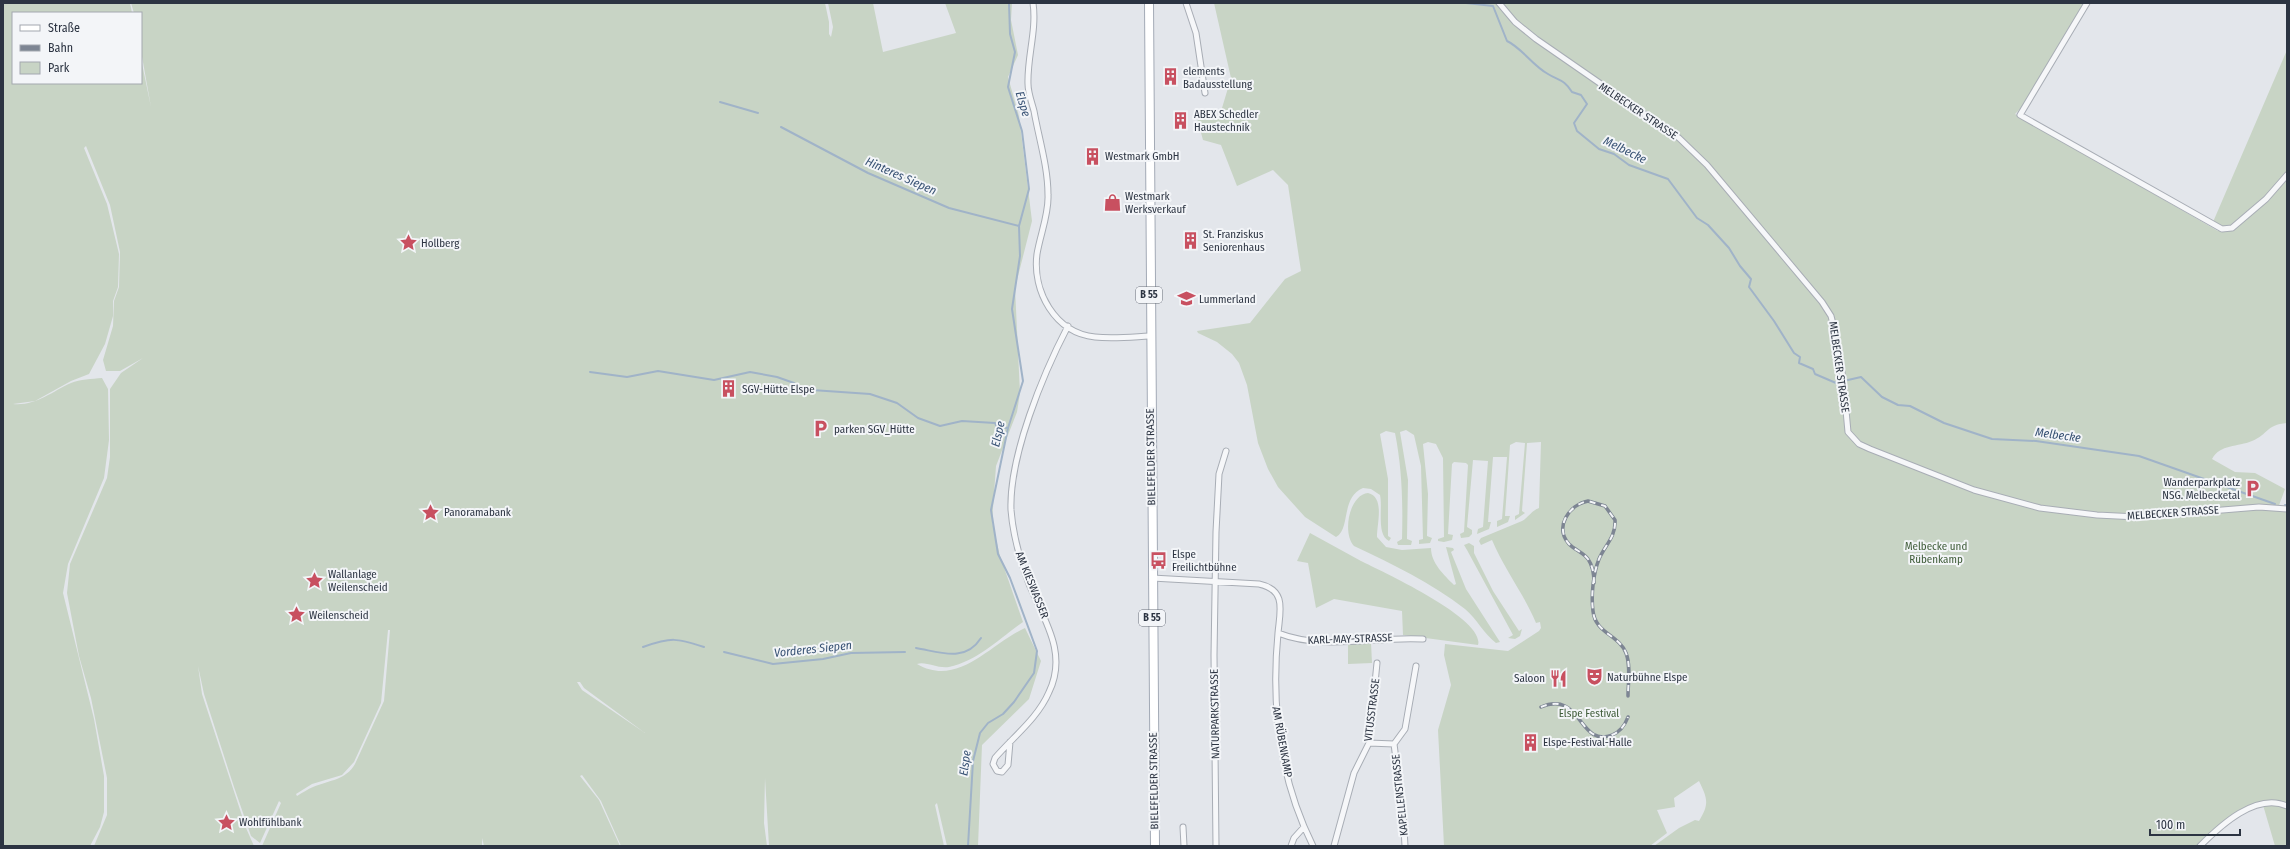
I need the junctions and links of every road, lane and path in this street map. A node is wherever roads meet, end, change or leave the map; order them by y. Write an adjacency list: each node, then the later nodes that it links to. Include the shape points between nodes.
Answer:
1 (1033, 3): 8 (street, via 1034,21 1028,85 1048,178 1048,197 1036,272 1046,303)
2 (1149, 3): 9 (main road, BIELEFELDER STRASSE / B 55)
3 (1186, 3): 6 (street, via 1196,33)
4 (1499, 3): 11 (street, MELBECKER STRASSE, via 1508,16 1524,30 1679,138 1707,165 1822,302 1831,316 1834,328 1843,378 1848,432 1859,444 1945,480 2040,508 2137,517 2205,510)
5 (2087, 3): 7 (street, via 2020,115 2222,229 2232,228 2266,199)
6 (1205, 94)
7 (2287, 175)
8 (1068, 326): 9 (street, via 1094,337); 18 (street, AM KIESWASSER, via 1036,397 1015,471 1011,510 1016,545 1054,642 1057,658 1050,692)
9 (1150, 336): 12 (main road, BIELEFELDER STRASSE / B 55)
10 (1226, 451): 13 (street, NATURPARKSTRASSE, via 1218,478)
11 (2287, 509)
12 (1152, 578): 13 (street); 24 (main road, BIELEFELDER STRASSE / B 55)
13 (1216, 581): 14 (street, via 1259,584 1275,590 1280,600); 26 (street, NATURPARKSTRASSE)
14 (1278, 633): 15 (street, KARL-MAY-STRASSE, via 1306,642); 23 (street, AM RÜBENKAMP, via 1276,712 1293,799)
15 (1423, 639)
16 (1377, 663): 19 (street, VITUSSTRASSE)
17 (1416, 666): 20 (street, KAPELLENSTRASSE, via 1405,729)
18 (1010, 742): 18 (street, AM KIESWASSER, via 993,761 993,767 997,771 1002,772 1008,764)
19 (1369, 743): 20 (street, KAPELLENSTRASSE); 29 (street, VITUSSTRASSE, via 1354,773)
20 (1394, 744): 30 (street, KAPELLENSTRASSE)
21 (2287, 806): 31 (street, via 2272,802 2251,808 2236,816)
22 (1183, 827): 25 (street)
23 (1304, 827): 27 (street, via 1294,838); 28 (street, AM RÜBENKAMP)
24 (1155, 846)
25 (1184, 846)
26 (1216, 846)
27 (1291, 846)
28 (1313, 846)
29 (1334, 846)
30 (1405, 846)
31 (2200, 846)

